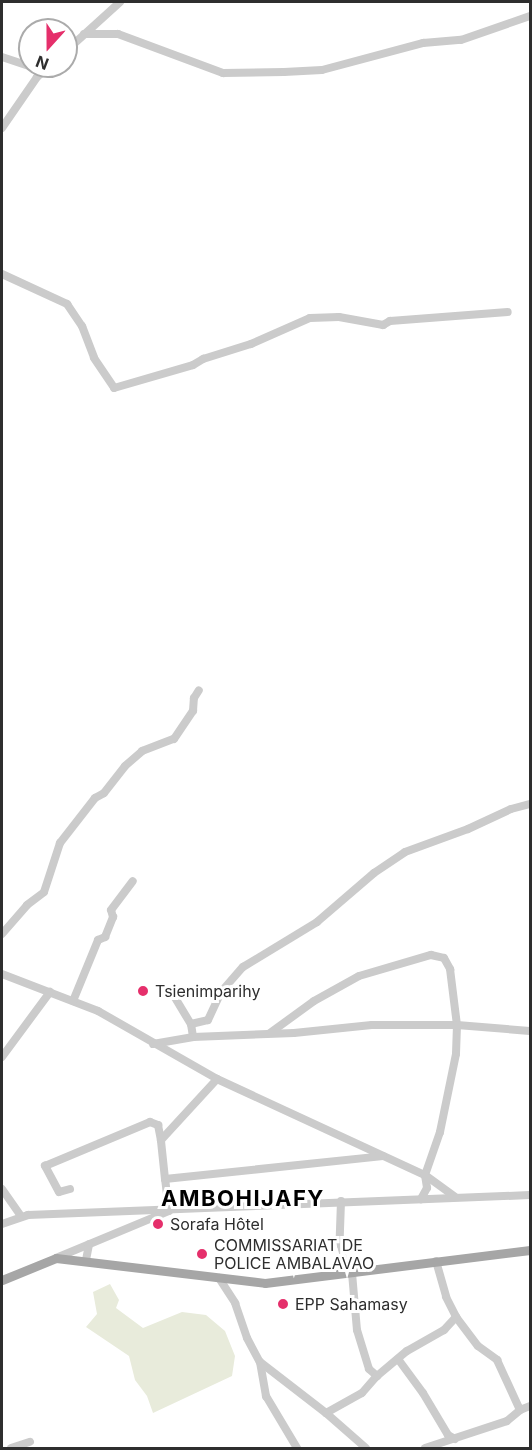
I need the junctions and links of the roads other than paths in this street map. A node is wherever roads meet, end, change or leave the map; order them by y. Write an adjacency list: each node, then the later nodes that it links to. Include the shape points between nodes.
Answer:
1 (120, 2): 3 (street)
2 (531, 16): 3 (street, via 461,40 423,43 322,70 284,72 222,73 118,34)
3 (84, 34): 4 (street)
4 (78, 40)
5 (2, 57): 6 (street)
6 (18, 61)
7 (40, 78): 8 (street)
8 (2, 128)
9 (2, 274): 10 (street, via 67,304 114,388 193,366 310,318 339,317 383,325 390,321)
10 (508, 312)
11 (199, 690): 14 (street, via 193,711 174,739 142,751 95,798 60,843 45,892 27,905)
12 (531, 804): 19 (street, via 405,852 317,922 243,968 225,987 208,1020)
13 (133, 881): 18 (street, via 111,910 113,917 105,938 98,940)
14 (2, 934)
15 (2, 974): 17 (street)
16 (164, 988): 19 (street, via 174,996)
17 (50, 992): 18 (street); 25 (street)
18 (73, 1001): 24 (street, via 98,1011)
19 (191, 1024): 23 (street)
20 (457, 1025): 21 (street); 22 (street, via 372,1025); 22 (street, via 450,969 444,958 431,955 359,976 314,1001); 29 (street, via 447,1103)
21 (531, 1030)
22 (270, 1033): 23 (street)
23 (193, 1037): 24 (street)
24 (153, 1044): 26 (street)
25 (2, 1057)
26 (217, 1079): 27 (street); 28 (street)
27 (161, 1140): 30 (street); 32 (street, via 158,1125 150,1122 45,1166 59,1191)
28 (383, 1156): 29 (street); 30 (street)
29 (425, 1175): 34 (street); 35 (street, via 427,1188)
30 (165, 1179): 37 (street)
31 (2, 1189): 38 (street)
32 (70, 1189)
33 (531, 1195): 34 (street)
34 (454, 1197): 35 (street)
35 (421, 1198): 36 (street)
36 (341, 1201): 37 (street); 45 (street, via 340,1238)
37 (169, 1210): 38 (street); 40 (street)
38 (21, 1216): 39 (street)
39 (2, 1224)
40 (89, 1244): 42 (street); 43 (street)
41 (531, 1250): 44 (main road)
42 (56, 1258): 43 (main road); 47 (main road)
43 (86, 1260): 46 (main road)
44 (436, 1261): 45 (main road); 48 (street)
45 (348, 1273): 46 (main road, via 279,1282); 51 (street, via 357,1330 369,1369)
46 (219, 1278): 50 (street, via 235,1303)
47 (2, 1280)
48 (456, 1317): 49 (street, via 444,1330); 53 (street, via 478,1346 496,1360)
49 (398, 1359): 51 (street); 55 (street)
50 (260, 1362): 54 (street); 58 (street, via 266,1396)
51 (377, 1376): 54 (street, via 362,1393)
52 (531, 1406): 53 (street)
53 (520, 1410): 55 (street, via 507,1421)
54 (326, 1413): 59 (street)
55 (455, 1440): 60 (street)
56 (30, 1442): 57 (street)
57 (11, 1449)
58 (297, 1449)
59 (366, 1449)
60 (425, 1449)

